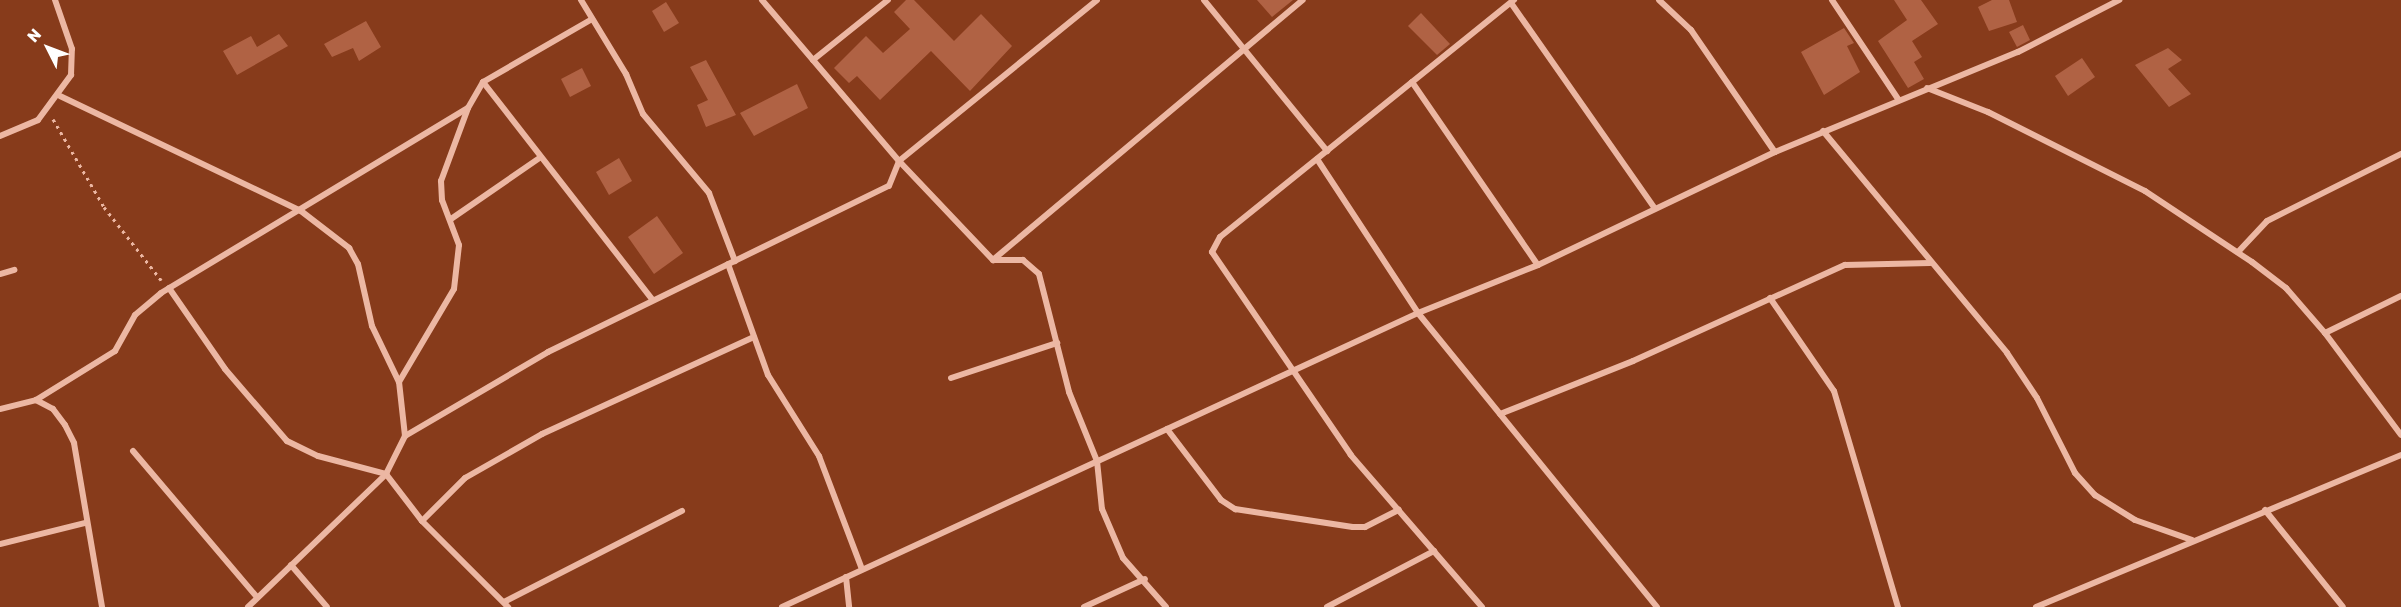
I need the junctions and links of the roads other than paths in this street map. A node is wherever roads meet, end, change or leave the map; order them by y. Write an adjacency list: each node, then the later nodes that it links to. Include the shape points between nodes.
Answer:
1 (55, 0): 18 (street, via 72,49 71,75)
2 (581, 0): 12 (street)
3 (762, 0): 14 (street)
4 (888, 0): 14 (street)
5 (1097, 0): 28 (street)
6 (1204, 0): 13 (street)
7 (1303, 0): 13 (street)
8 (1659, 0): 24 (street, via 1691,30)
9 (1832, 0): 19 (street)
10 (2119, 0): 17 (street, via 2018,52)
11 (1512, 1): 16 (street); 29 (street)
12 (592, 19): 15 (street); 34 (street, via 649,123 709,193)
13 (1244, 49): 23 (street); 33 (street)
14 (813, 60): 28 (street)
15 (483, 82): 20 (street); 26 (street)
16 (1412, 82): 23 (street); 37 (street)
17 (1927, 88): 19 (street); 32 (street, via 1988,112 2145,191)
18 (60, 96): 22 (street, via 38,120); 30 (street)
19 (1898, 99): 21 (street)
20 (468, 108): 30 (street); 31 (street, via 441,181 442,200)
21 (1823, 131): 24 (street); 35 (street)
22 (0, 136)
23 (1327, 151): 27 (street)
24 (1775, 152): 29 (street)
25 (2401, 154): 32 (street, via 2267,220)
26 (541, 157): 31 (street); 43 (street)
27 (1317, 159): 44 (street); 48 (street, via 1213,246 1214,259)
28 (899, 161): 33 (street); 34 (street, via 890,186)
29 (1655, 209): 37 (street)
30 (301, 211): 40 (street); 50 (street, via 349,248 358,264 372,326)
31 (451, 219): 50 (street, via 459,245 454,289)
32 (2238, 252): 45 (street, via 2286,288)
33 (993, 260): 47 (street, via 1023,260 1039,274)
34 (735, 261): 36 (street)
35 (1930, 263): 42 (street, via 1860,262); 66 (street, via 2007,353 2037,398 2075,472 2095,495 2135,520)
36 (728, 264): 43 (street); 46 (street)
37 (1538, 265): 44 (street)
38 (14, 270): 39 (street)
39 (0, 274)
40 (169, 288): 51 (street, via 135,315 115,351); 60 (street, via 225,369 288,441 318,456)
41 (2401, 296): 45 (street)
42 (1770, 298): 53 (street, via 1634,361); 85 (street, via 1834,391)
43 (653, 300): 56 (street, via 548,352)
44 (1418, 313): 48 (street); 53 (street)
45 (2325, 333): 55 (street)
46 (754, 337): 64 (street, via 542,434 465,478); 70 (street, via 768,375 819,456)
47 (1057, 343): 49 (street); 59 (street, via 1069,392)
48 (1293, 370): 54 (street); 61 (street, via 1351,455)
49 (951, 378)
50 (399, 382): 56 (street)
51 (36, 400): 52 (street); 65 (street, via 53,409 74,443)
52 (0, 409)
53 (1500, 414): 84 (street)
54 (1167, 429): 59 (street); 61 (street, via 1221,501 1242,512 1359,527)
55 (2401, 435)
56 (405, 436): 60 (street)
57 (133, 451): 73 (street)
58 (2401, 455): 62 (street)
59 (1096, 461): 70 (street); 72 (street, via 1102,509 1123,558)
60 (386, 474): 64 (street); 69 (street)
61 (1398, 510): 68 (street)
62 (2265, 510): 66 (street); 87 (street)
63 (682, 512): 74 (street)
64 (422, 522): 74 (street)
65 (85, 523): 67 (street); 75 (street)
66 (2192, 540): 86 (street)
67 (0, 543)
68 (1434, 551): 82 (street); 83 (street)
69 (291, 565): 73 (street); 77 (street)
70 (862, 568): 71 (street)
71 (846, 577): 78 (street); 79 (street)
72 (1144, 579): 80 (street); 81 (street)
73 (257, 597): 76 (street)
74 (506, 605)
75 (102, 607)
76 (248, 607)
77 (327, 607)
78 (782, 607)
79 (849, 607)
80 (1084, 607)
81 (1167, 607)
82 (1327, 607)
83 (1482, 607)
84 (1657, 607)
85 (1898, 607)
86 (2036, 607)
87 (2343, 607)

